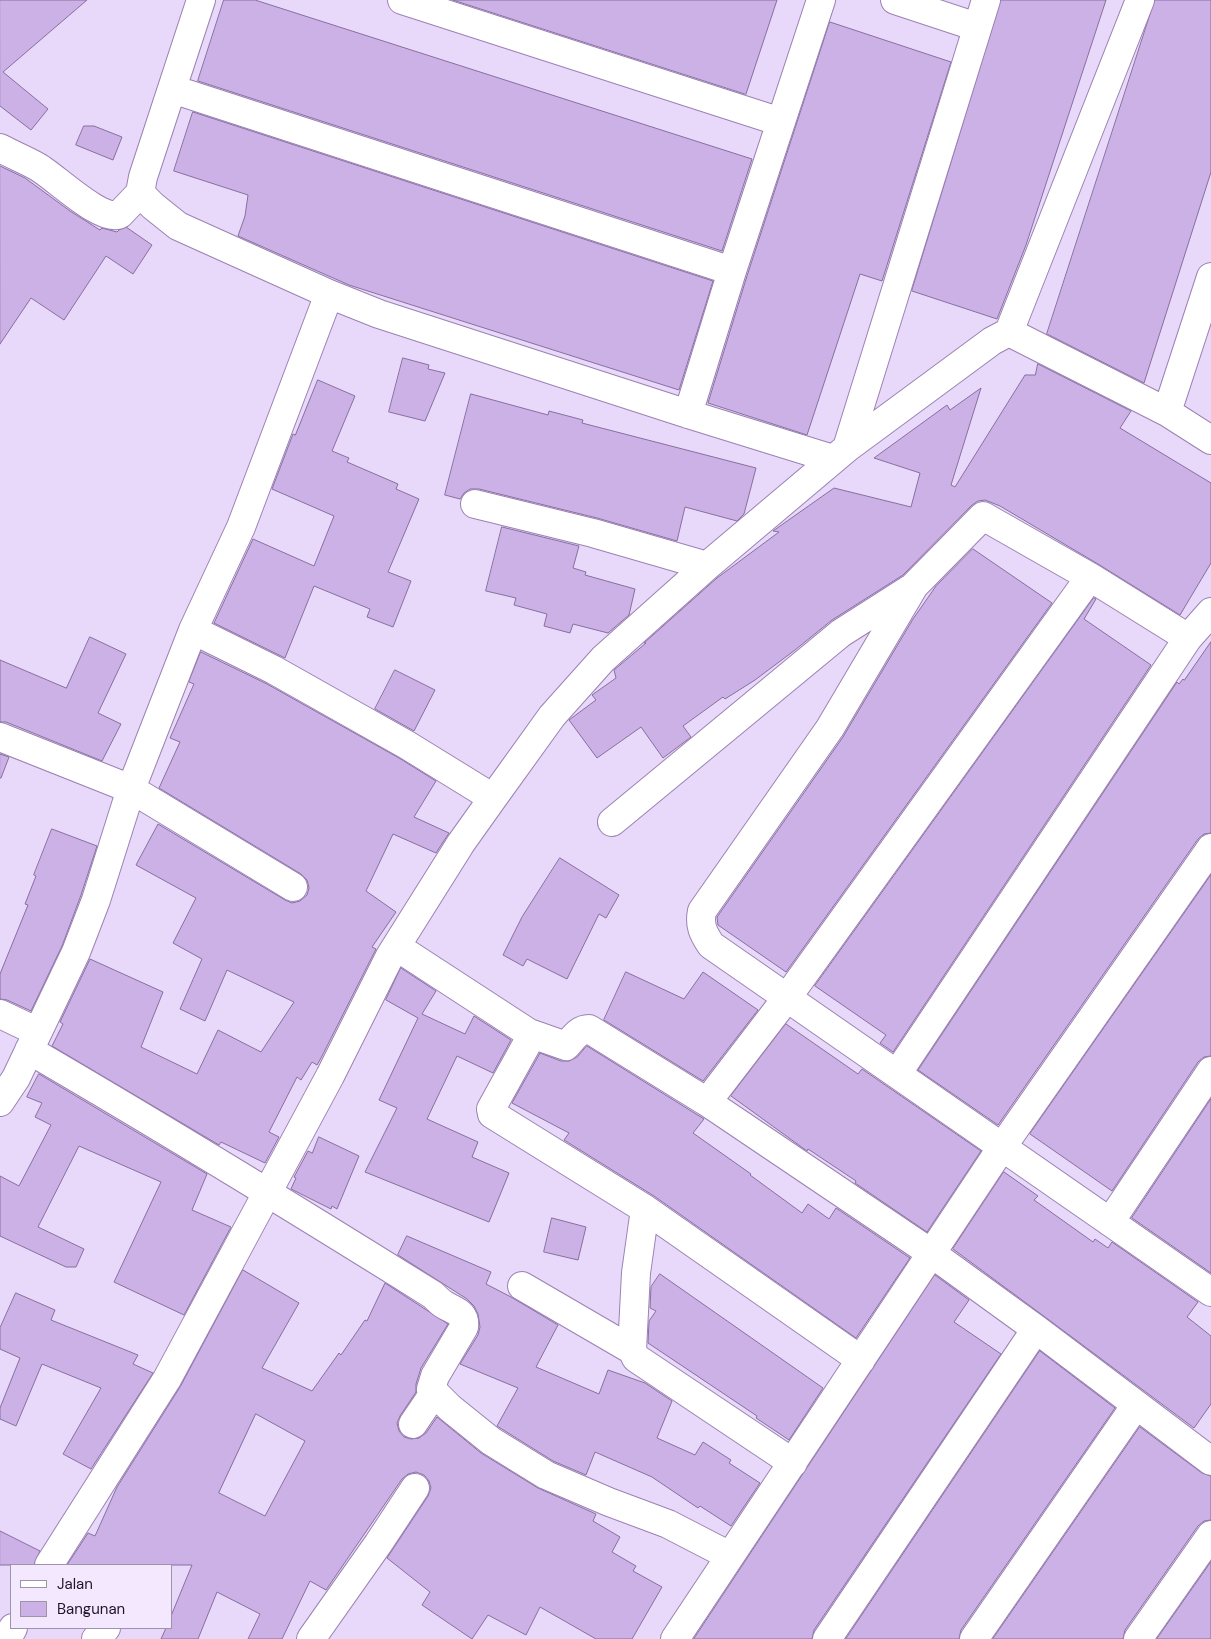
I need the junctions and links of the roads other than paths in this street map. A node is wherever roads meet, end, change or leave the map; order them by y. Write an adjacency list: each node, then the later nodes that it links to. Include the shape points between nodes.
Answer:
1 (202, 0): 8 (street)
2 (402, 0): 9 (street)
3 (821, 0): 9 (street)
4 (895, 0): 7 (street)
5 (986, 0): 7 (street)
6 (1140, 0): 15 (street)
7 (977, 26): 19 (street)
8 (172, 89): 11 (street); 12 (street)
9 (780, 122): 12 (street)
10 (0, 148): 11 (street, via 38,167 92,206 112,216 120,214)
11 (140, 193): 14 (street, via 178,226)
12 (732, 271): 17 (street)
13 (1211, 277): 16 (street)
14 (329, 294): 17 (street, via 379,314); 25 (street, via 241,527)
15 (1009, 332): 16 (street); 19 (street, via 992,341)
16 (1167, 412): 18 (street)
17 (688, 414): 19 (street)
18 (1211, 440)
19 (840, 454): 21 (street)
20 (475, 504): 21 (street)
21 (707, 566): 29 (street, via 603,659 552,716)
22 (1090, 577): 23 (street, via 983,516); 26 (street); 34 (street)
23 (914, 586): 30 (street, via 841,633); 34 (street, via 830,728 702,911 703,934 711,945)
24 (1211, 612): 26 (street)
25 (193, 630): 28 (street); 29 (street, via 274,670)
26 (1188, 638): 39 (street)
27 (0, 737): 28 (street)
28 (131, 789): 32 (street); 37 (street, via 76,952)
29 (493, 798): 33 (street, via 461,843)
30 (612, 822)
31 (1211, 848): 42 (street)
32 (293, 887)
33 (397, 947): 36 (street); 43 (street)
34 (786, 999): 39 (street); 41 (street)
35 (0, 1014): 37 (street)
36 (529, 1033): 41 (street, via 566,1046 578,1033 589,1029); 44 (street, via 528,1042 492,1114)
37 (33, 1041): 40 (street, via 16,1078); 43 (street, via 145,1117)
38 (1211, 1072): 45 (street)
39 (897, 1074): 42 (street)
40 (0, 1102)
41 (708, 1102): 46 (street)
42 (1002, 1147): 45 (street); 46 (street)
43 (268, 1192): 52 (street, via 462,1314 464,1327 436,1376 431,1389); 60 (street, via 167,1379)
44 (644, 1209): 50 (street, via 636,1273); 51 (street)
45 (1110, 1222): 48 (street)
46 (931, 1254): 49 (street); 51 (street)
47 (522, 1286): 50 (street)
48 (1211, 1292)
49 (1036, 1329): 53 (street); 65 (street)
50 (632, 1350): 56 (street, via 636,1358)
51 (861, 1360): 56 (street)
52 (434, 1393): 54 (street); 59 (street, via 491,1441 546,1475 668,1524)
53 (1136, 1405): 55 (street); 66 (street)
54 (414, 1424)
55 (1211, 1461)
56 (793, 1463): 59 (street)
57 (415, 1488): 63 (street)
58 (1211, 1535): 67 (street)
59 (730, 1556): 64 (street)
60 (50, 1564)
61 (105, 1629): 62 (street)
62 (96, 1639)
63 (311, 1639)
64 (675, 1639)
65 (827, 1639)
66 (974, 1639)
67 (1138, 1639)

